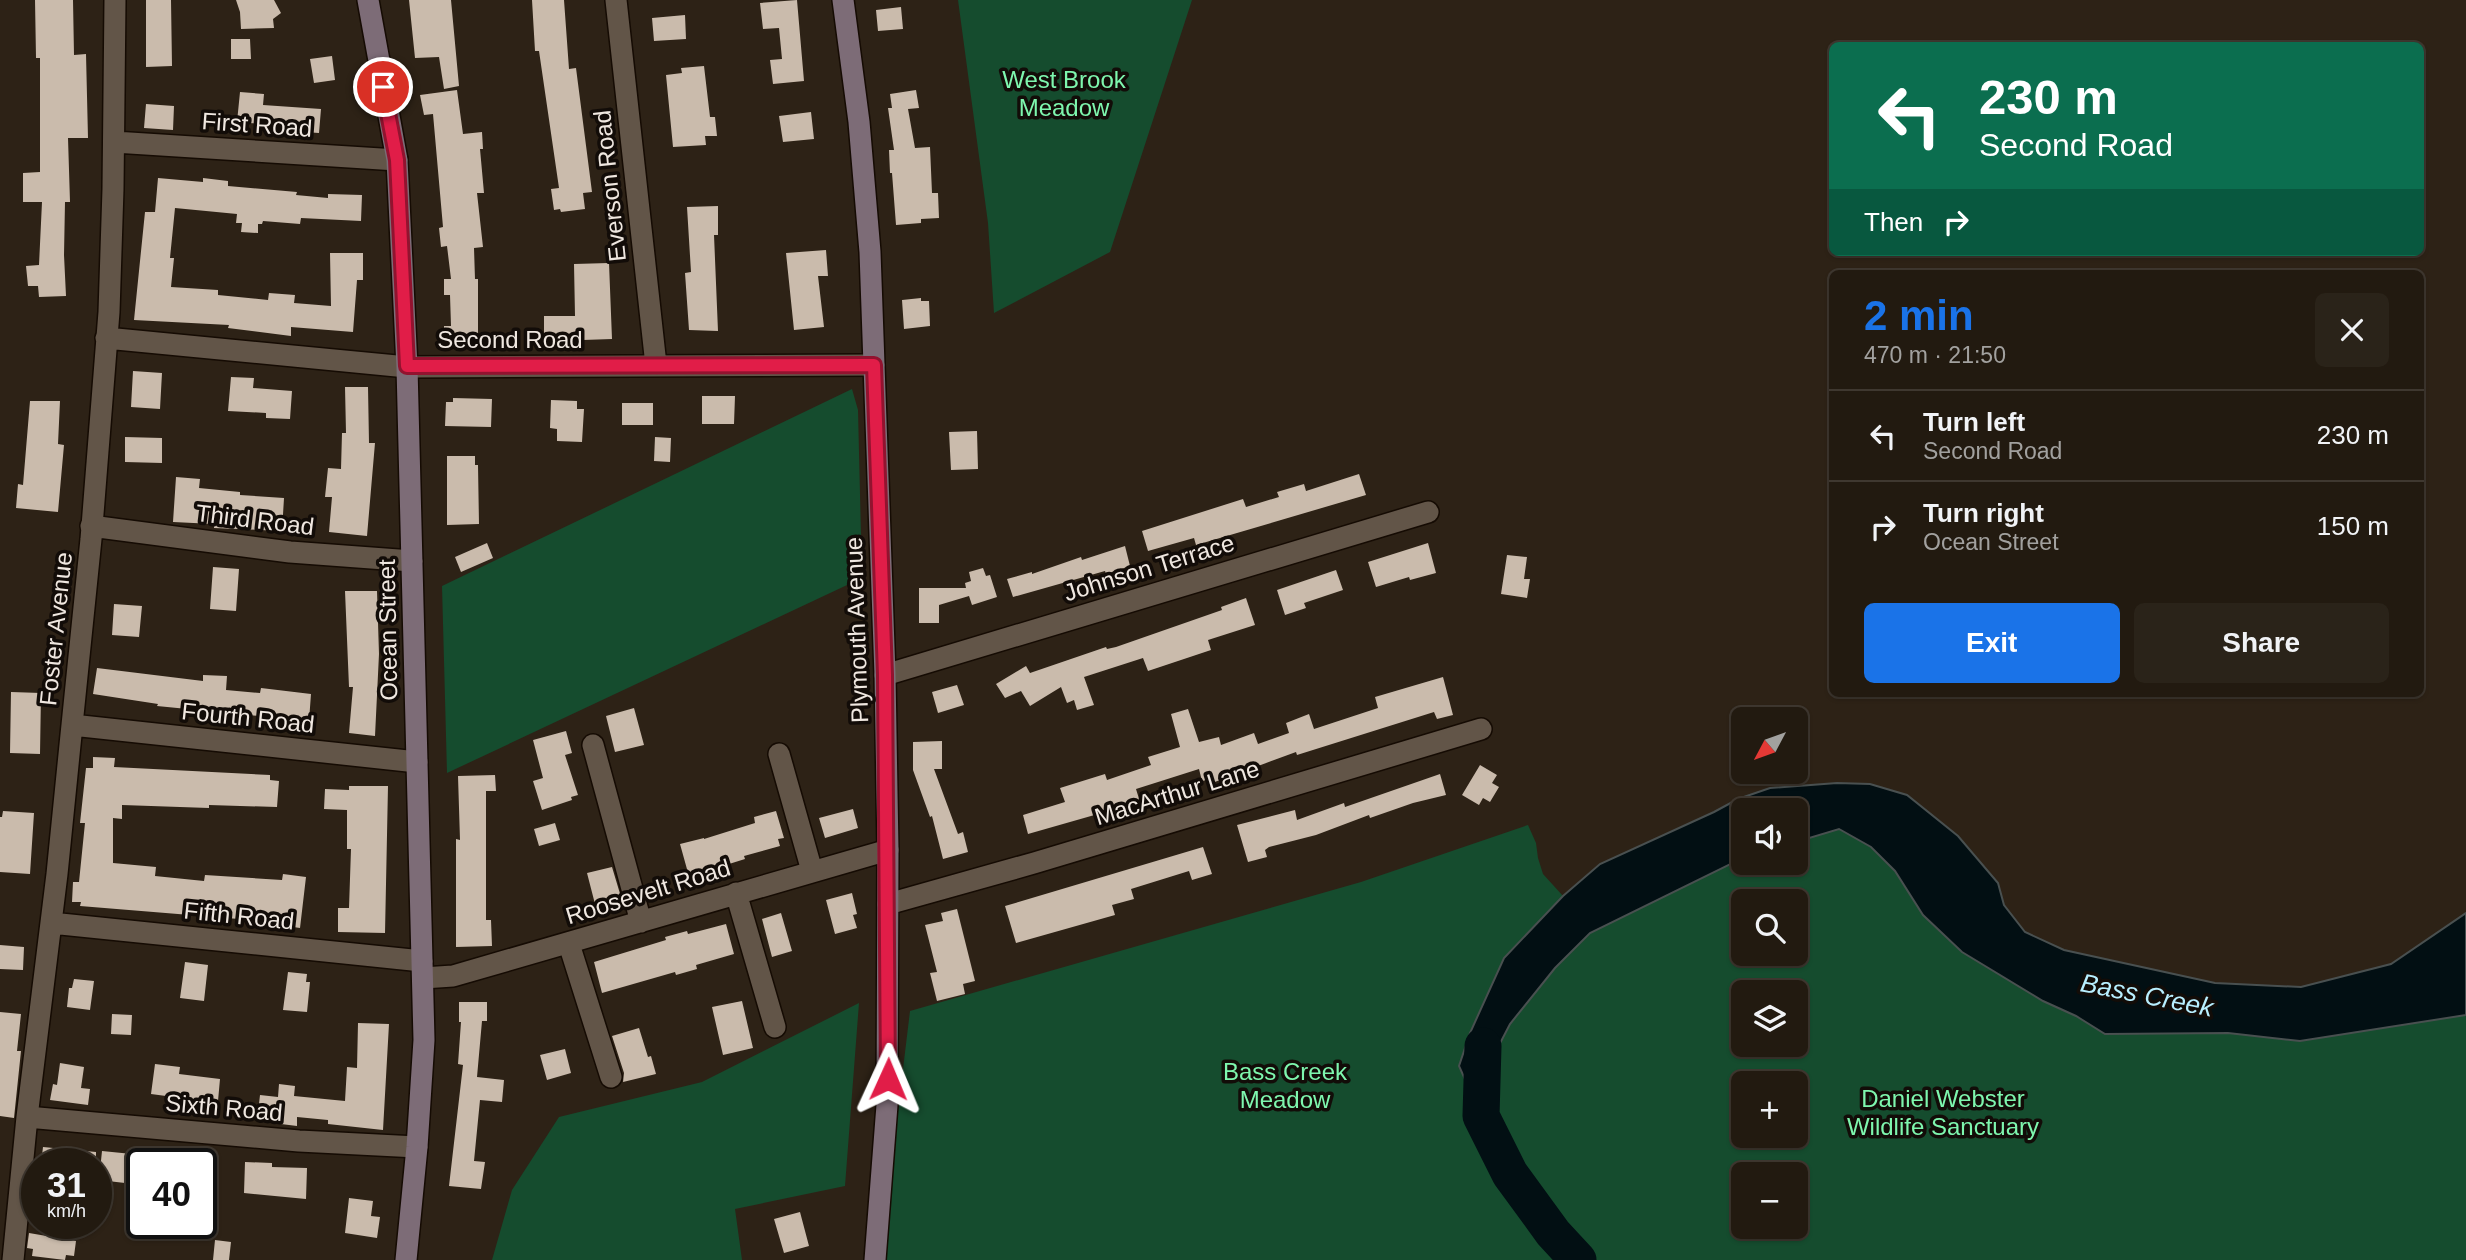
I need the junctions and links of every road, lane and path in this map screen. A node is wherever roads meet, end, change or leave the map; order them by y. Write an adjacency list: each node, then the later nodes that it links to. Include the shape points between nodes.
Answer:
1 (114, 0): 5 (street, Foster Avenue)
2 (368, 0): 6 (street, Ocean Street)
3 (615, 0): 8 (street, Everson Road)
4 (843, 0): 9 (street, Plymouth Avenue, via 865,178)
5 (114, 142): 6 (street, First Road); 7 (street, Foster Avenue)
6 (397, 160): 10 (street, Ocean Street)
7 (106, 338): 10 (street, Second Road); 12 (street, Foster Avenue)
8 (656, 365): 9 (street, Second Road); 10 (street, Second Road)
9 (874, 365): 14 (street, Plymouth Avenue)
10 (407, 366): 13 (street, Ocean Street)
11 (1428, 512): 14 (street, Johnson Terrace)
12 (91, 526): 13 (street, Third Road, via 290,552); 15 (street, Foster Avenue)
13 (412, 561): 19 (street, Ocean Street)
14 (885, 675): 20 (street, Plymouth Avenue)
15 (72, 725): 19 (street, Fourth Road); 25 (street, Foster Avenue)
16 (1481, 729): 23 (street, MacArthur Lane)
17 (593, 745): 24 (street)
18 (779, 754): 21 (street)
19 (417, 762): 27 (street, Ocean Street)
20 (888, 850): 21 (street, Roosevelt Road); 23 (street, Plymouth Avenue)
21 (812, 871): 22 (street, Roosevelt Road)
22 (737, 892): 24 (street, Roosevelt Road); 28 (street)
23 (888, 904): 34 (street, Plymouth Avenue, via 887,1105)
24 (641, 922): 26 (street, Roosevelt Road)
25 (51, 923): 27 (street, Fifth Road); 30 (street, Foster Avenue)
26 (569, 944): 27 (street, Roosevelt Road, via 453,976); 29 (street)
27 (422, 969): 31 (street, Ocean Street, via 424,1040)
28 (775, 1027)
29 (611, 1077)
30 (27, 1117): 31 (street, Sixth Road); 32 (street, Foster Avenue)
31 (417, 1147): 33 (street, Ocean Street)
32 (13, 1260)
33 (406, 1260)
34 (874, 1260)

